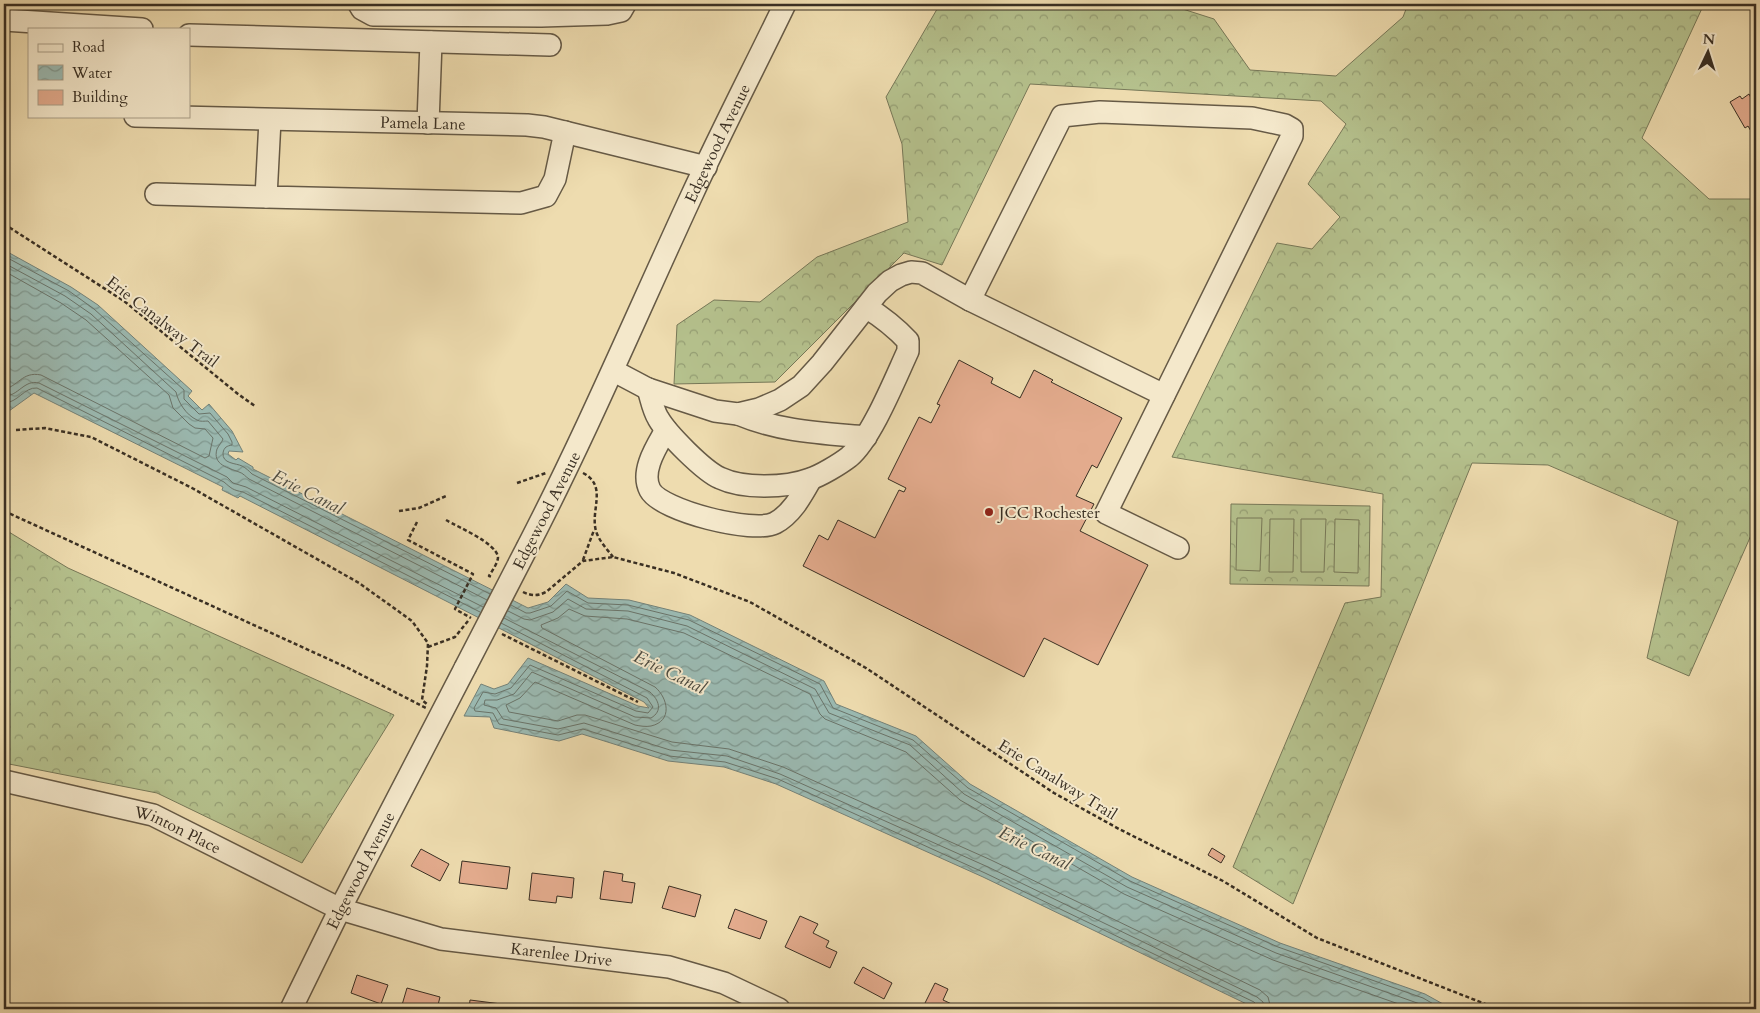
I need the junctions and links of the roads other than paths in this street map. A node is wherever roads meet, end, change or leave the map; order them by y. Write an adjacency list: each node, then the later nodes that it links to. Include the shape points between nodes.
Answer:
1 (359, 4): 2 (street, via 374,15 541,16 607,14 621,11)
2 (625, 4)
3 (785, 4): 13 (street, Edgewood Avenue)
4 (4, 20): 5 (street)
5 (127, 28)
6 (190, 35): 7 (street)
7 (431, 42): 8 (street); 11 (street)
8 (550, 45)
9 (190, 118): 10 (street, Pamela Lane)
10 (270, 120): 11 (street, Pamela Lane); 15 (street)
11 (428, 123): 12 (street, Pamela Lane, via 544,126)
12 (565, 132): 13 (street, Pamela Lane); 15 (street, via 555,179 546,196 521,203)
13 (706, 167): 18 (street, Edgewood Avenue)
14 (156, 194): 15 (street)
15 (266, 197)
16 (970, 300): 17 (street, via 922,274 911,272 890,281); 20 (street); 20 (street, via 1062,116 1100,112 1252,118 1285,125 1292,129 1292,136)
17 (866, 307): 21 (street, via 801,386 780,400); 23 (street, via 888,321 908,341 908,351)
18 (614, 371): 19 (street); 27 (street, Edgewood Avenue, bridge, via 561,483)
19 (648, 389): 21 (street, via 715,411); 22 (street, via 657,416)
20 (1164, 395): 25 (street, via 1106,513)
21 (738, 414): 23 (street, via 775,427)
22 (666, 430): 24 (street, via 721,479 757,485 785,485); 24 (street, via 653,452 647,471 649,490 658,499 703,517 738,525 765,526 787,515)
23 (866, 437): 24 (street, via 850,456)
24 (811, 479)
25 (1178, 548)
26 (4, 781): 27 (street, Winton Place, via 153,816)
27 (340, 909): 28 (street, Edgewood Avenue); 29 (street, Karenlee Drive, via 441,939 669,967 724,983)
28 (291, 1009)
29 (779, 1009)

